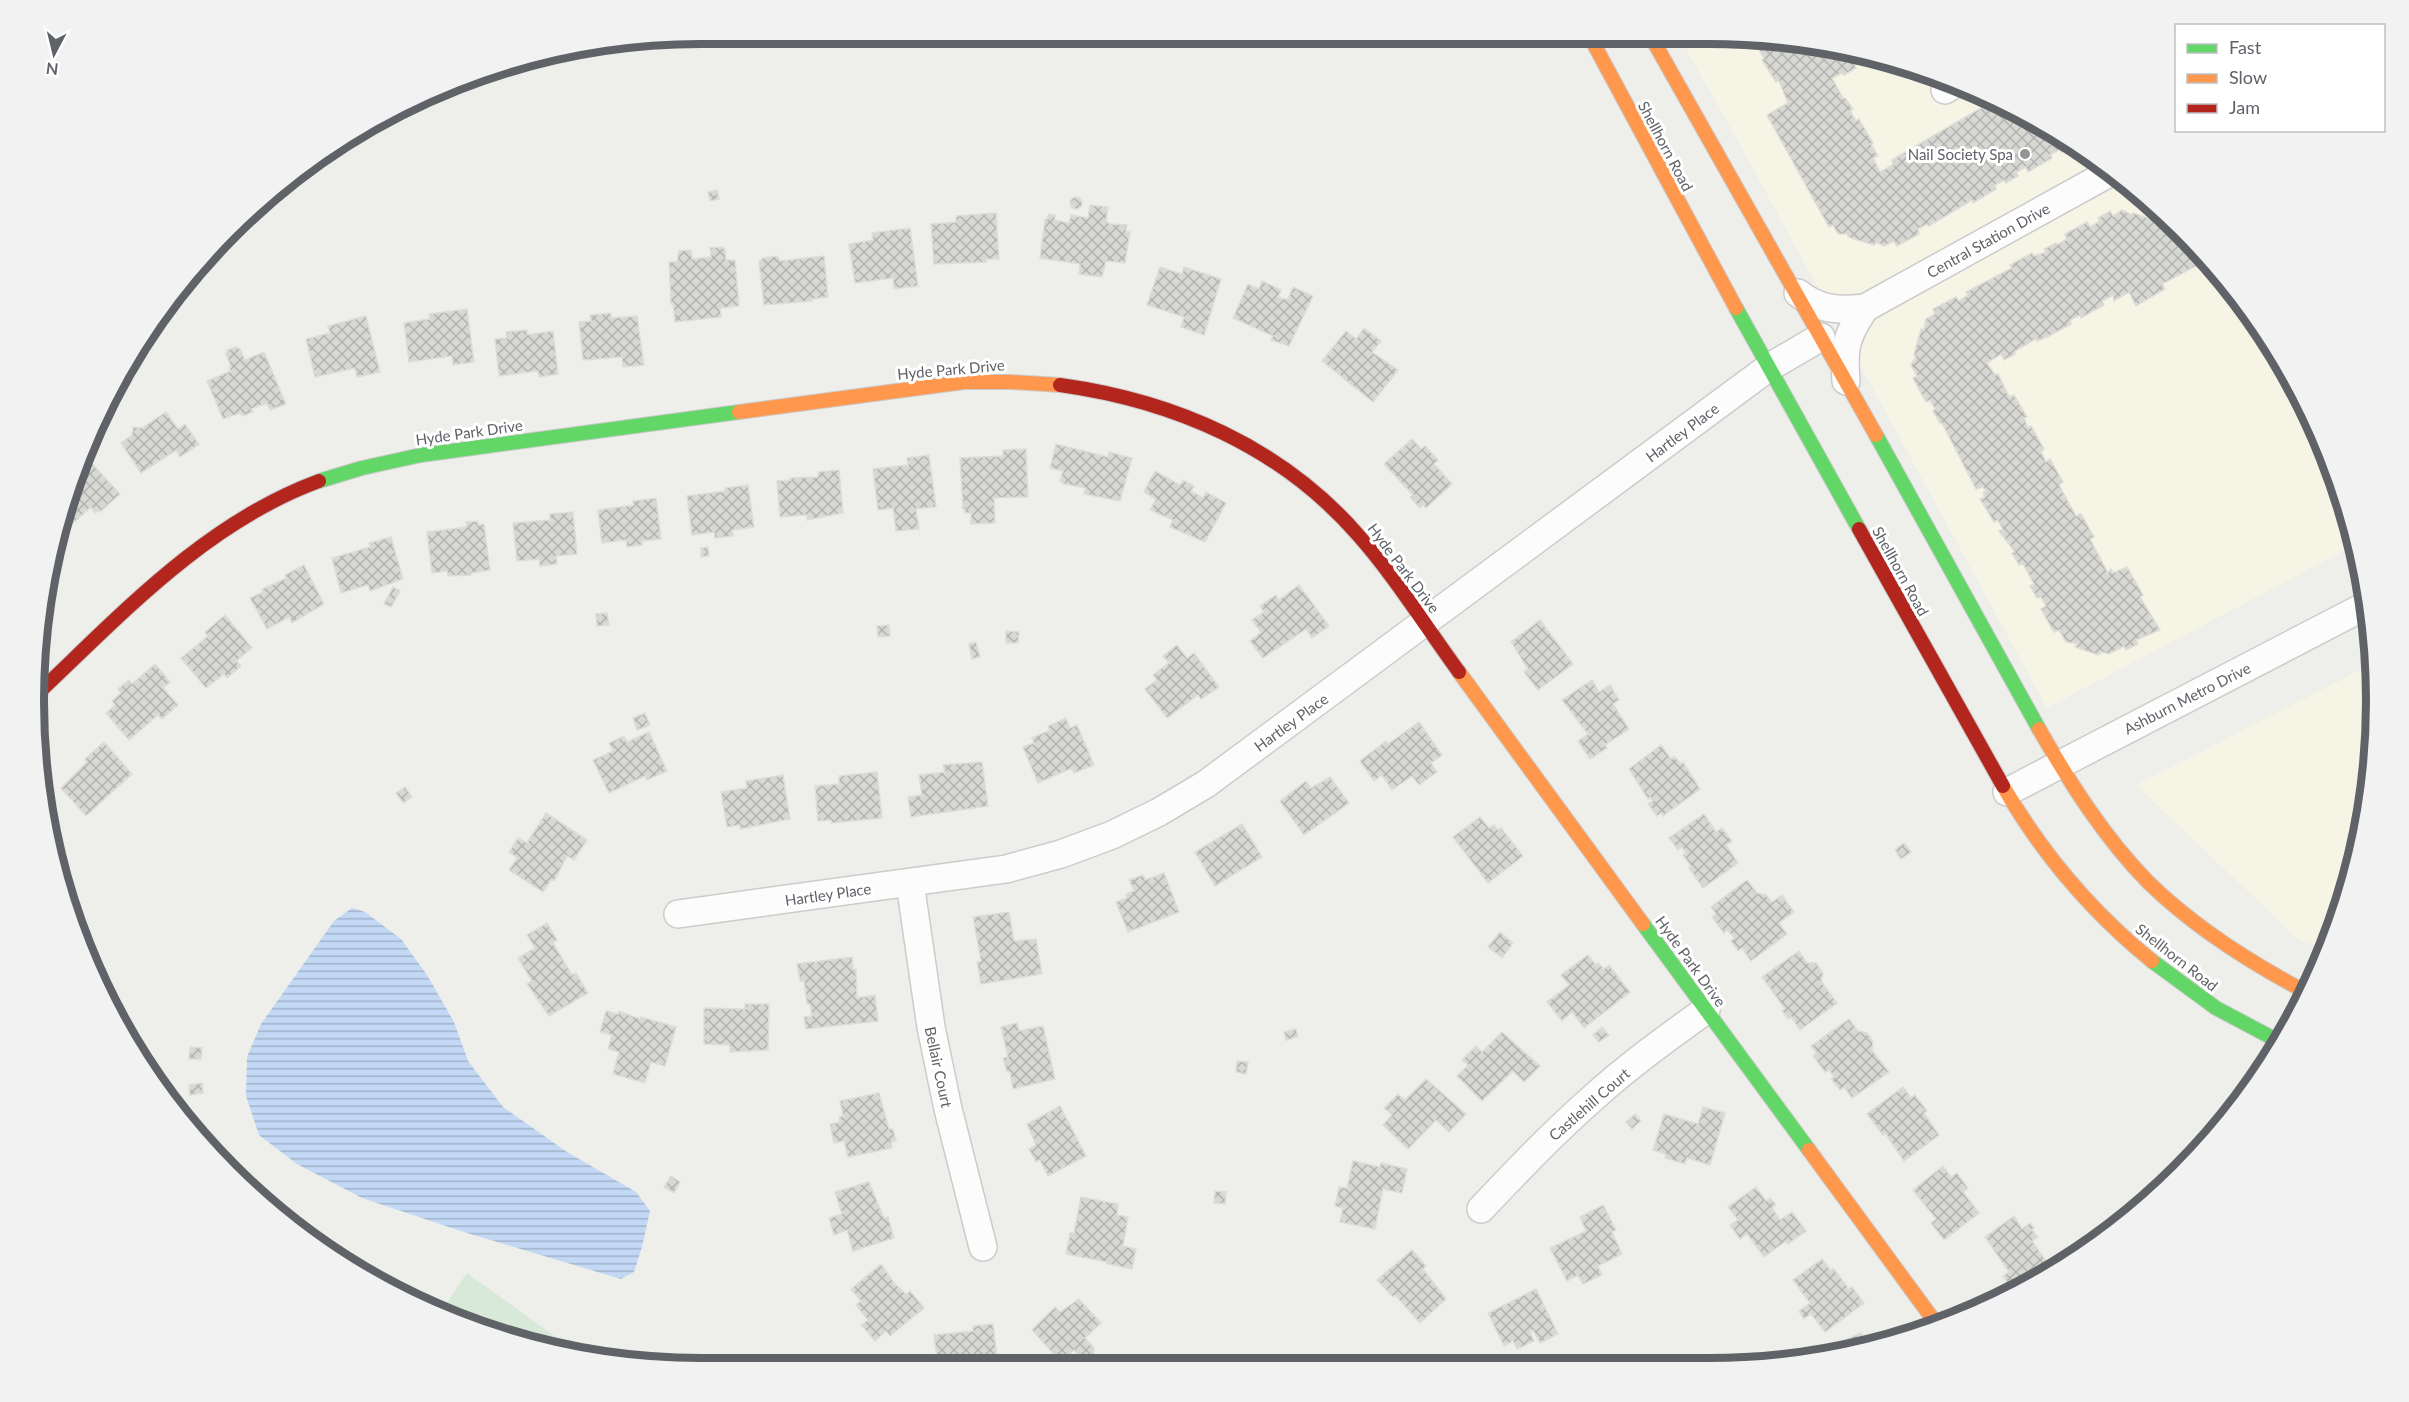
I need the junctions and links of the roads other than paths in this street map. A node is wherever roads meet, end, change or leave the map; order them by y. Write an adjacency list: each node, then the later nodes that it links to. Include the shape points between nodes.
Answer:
1 (1594, 44): 7 (main road, Shellhorn Road)
2 (1655, 44): 4 (main road)
3 (2103, 175): 5 (street, Central Station Drive)
4 (1798, 293): 5 (street, Central Station Drive, via 1811,304 1825,308); 6 (main road)
5 (1865, 308): 8 (street, Central Station Drive, via 1845,345)
6 (1821, 337): 7 (street, Hartley Place); 8 (main road)
7 (1768, 368): 10 (street, Hartley Place); 13 (main road, Shellhorn Road)
8 (1846, 381): 12 (main road)
9 (2359, 609): 12 (street, Ashburn Metro Drive)
10 (1425, 624): 11 (main road, Hyde Park Drive, via 1346,519 1261,452 1217,428 1132,396 1073,384 964,381 421,455 368,465 317,481 269,503 181,561); 14 (street, Hartley Place, via 1206,784 1159,812 1061,854 1006,869); 17 (main road, Hyde Park Drive)
11 (44, 687)
12 (2058, 764): 13 (street, Ashburn Metro Drive); 16 (main road, via 2099,825 2168,900 2243,956)
13 (2007, 792): 18 (main road, Shellhorn Road, via 2036,838 2071,882 2143,955 2197,997)
14 (910, 883): 15 (street, Hartley Place); 20 (street, Bellair Court, via 931,1027)
15 (678, 914)
16 (2300, 988)
17 (1706, 1010): 19 (street, Castlehill Court, via 1593,1097); 21 (main road, Hyde Park Drive)
18 (2272, 1038)
19 (1481, 1209)
20 (983, 1247)
21 (1933, 1319)

